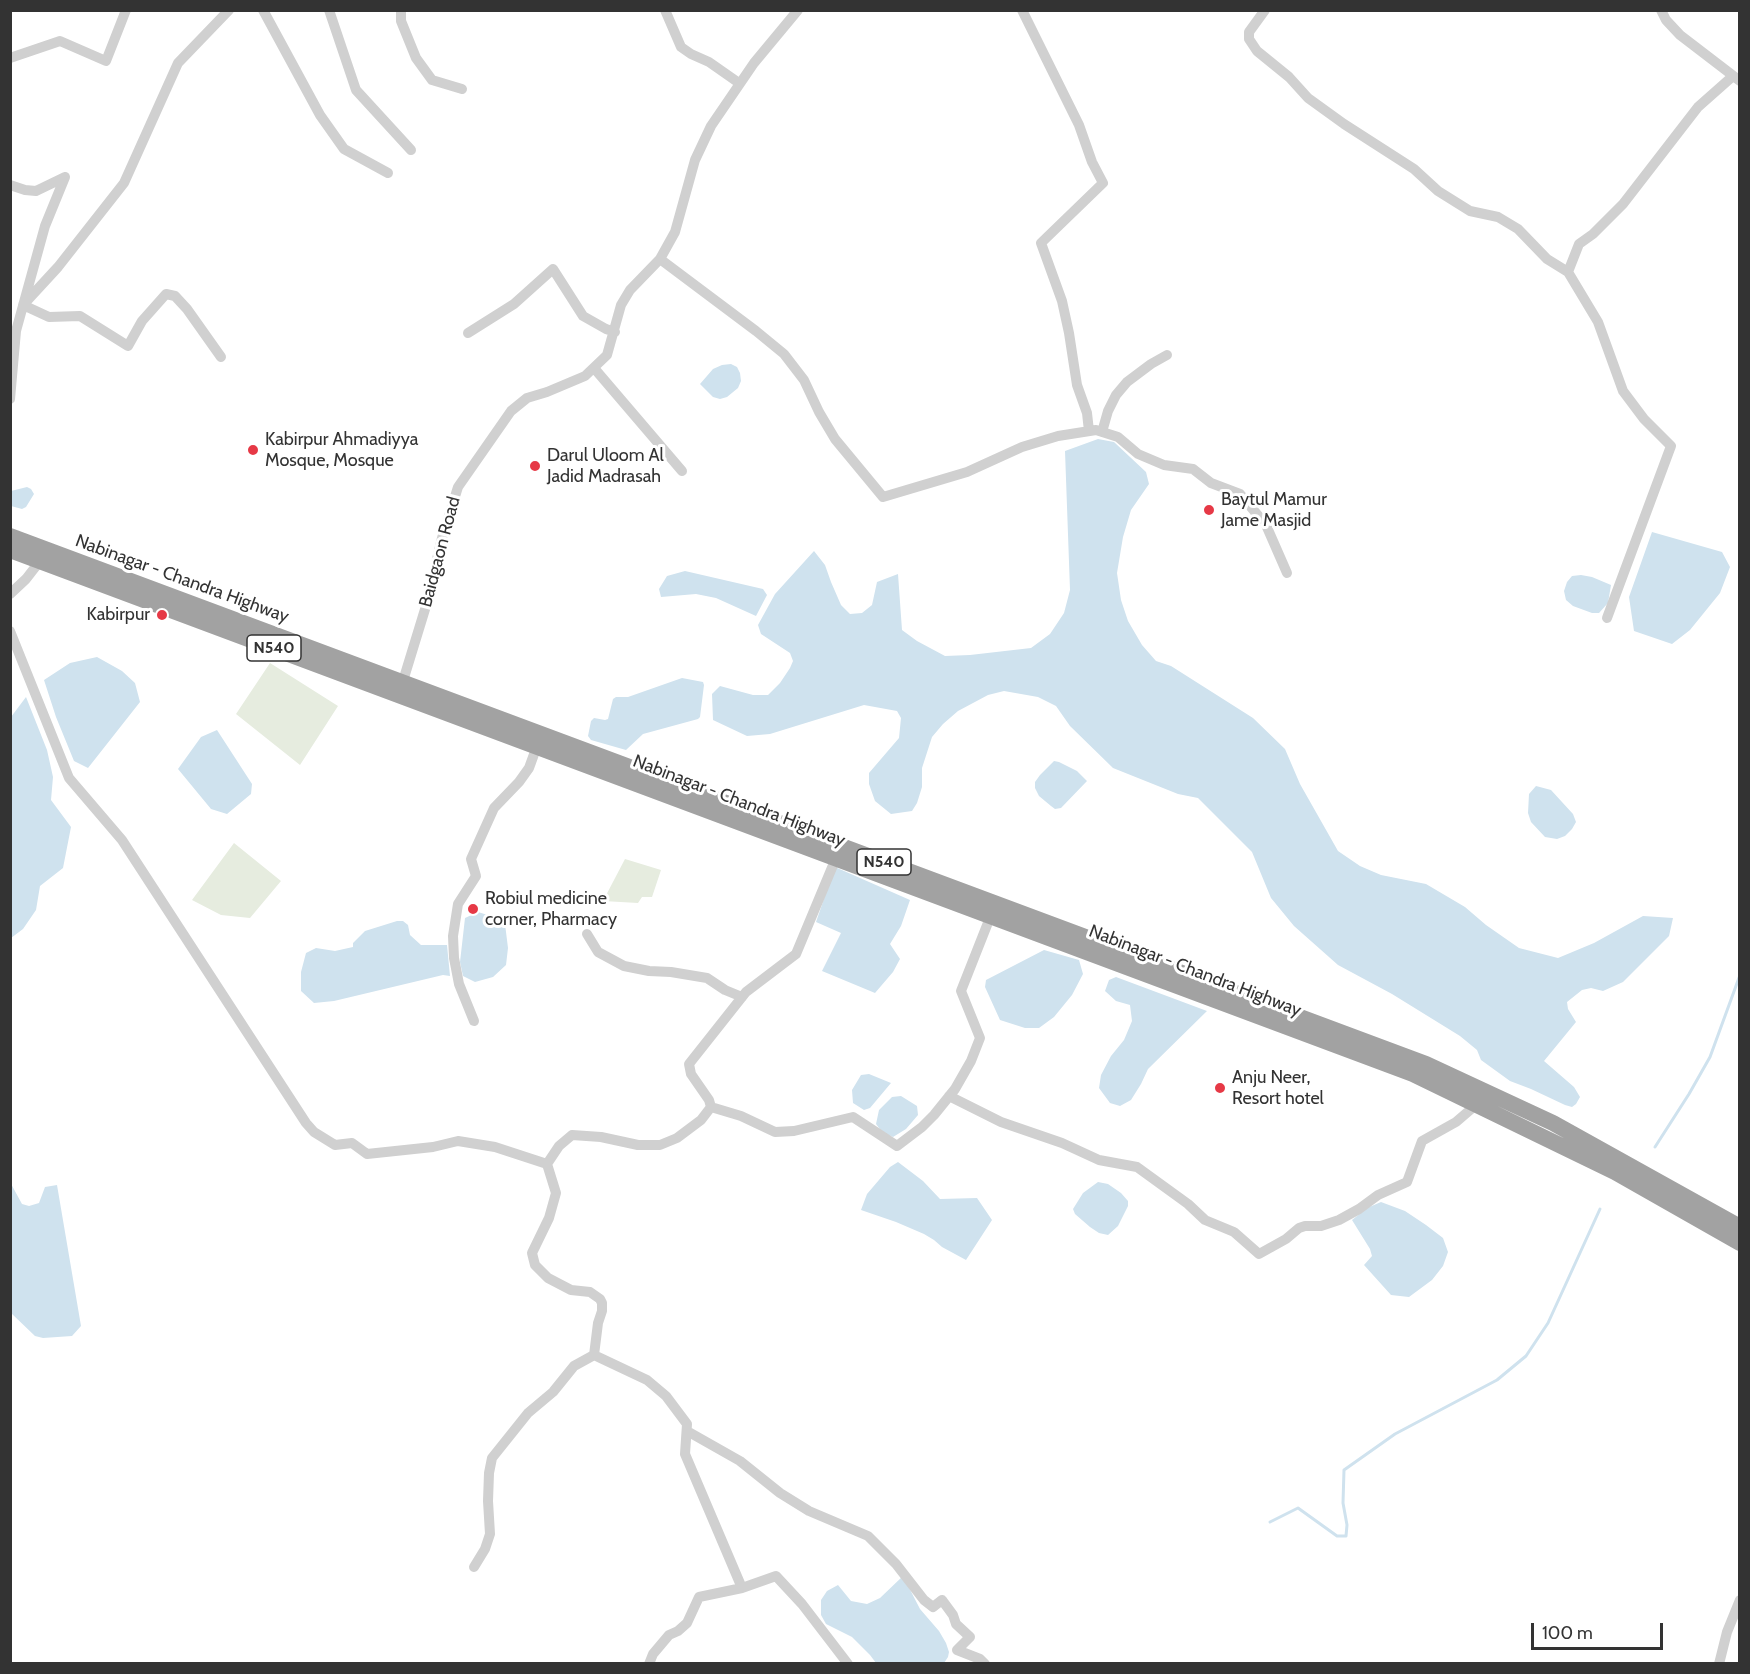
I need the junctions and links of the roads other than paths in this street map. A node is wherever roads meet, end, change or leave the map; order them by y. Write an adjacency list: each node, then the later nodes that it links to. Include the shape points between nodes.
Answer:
1 (126, 10): 11 (street, via 106,61 60,41)
2 (228, 10): 20 (street, via 178,63 124,183)
3 (263, 10): 16 (street, via 320,115 344,149)
4 (329, 10): 15 (street, via 356,90)
5 (401, 10): 14 (street, via 401,21 416,58 432,80)
6 (665, 10): 13 (street, via 681,47)
7 (798, 10): 13 (street, Baidgaon Road)
8 (1022, 10): 27 (street, via 1103,183 1041,243 1062,301)
9 (1265, 10): 19 (street, via 1249,32 1249,39 1308,98 1470,211 1498,217 1518,229 1547,259)
10 (1661, 10): 12 (street, via 1680,35)
11 (10, 58)
12 (1736, 79): 19 (street, via 1698,107 1623,204 1579,244)
13 (739, 83): 18 (street, Baidgaon Road, via 695,160 675,232)
14 (462, 88)
15 (411, 150)
16 (388, 173)
17 (10, 185): 20 (street, via 36,191 65,177 45,226)
18 (660, 259): 21 (street, Baidgaon Road, via 630,290 621,305); 27 (street, via 784,354 804,380 835,439 883,497 967,472 1022,447)
19 (1568, 272): 35 (street, via 1598,322 1623,391 1671,446)
20 (23, 305): 24 (street, via 49,317 80,316 128,346 142,321 166,294 175,296); 26 (street, via 16,331)
21 (615, 332): 22 (street, via 583,316 553,269 514,304); 25 (street, Baidgaon Road, via 608,355)
22 (468, 333)
23 (1167, 355): 28 (street, via 1127,382 1116,395)
24 (221, 357)
25 (594, 368): 29 (street); 37 (street, Baidgaon Road, via 585,376 527,398 511,411 458,486)
26 (10, 399)
27 (1089, 431): 28 (street)
28 (1102, 432): 33 (street, via 1118,436 1138,454 1164,465 1193,470 1211,483 1240,494 1266,525)
29 (682, 471)
30 (10, 536): 37 (highway, Nabinagar - Chandra Highway / N540)
31 (10, 550): 32 (highway, Nabinagar - Chandra Highway / N540)
32 (40, 561): 34 (street); 38 (highway, Nabinagar - Chandra Highway / N540)
33 (1287, 573)
34 (10, 594)
35 (1607, 618)
36 (10, 631): 47 (street, via 69,778 122,840 314,1132 335,1145 352,1143 367,1154 458,1141 495,1147)
37 (403, 681): 48 (highway, Nabinagar - Chandra Highway / N540, via 1426,1064 1553,1124)
38 (537, 746): 39 (highway, Nabinagar - Chandra Highway / N540); 43 (street, via 529,768 494,808 471,859 476,876 458,904 454,958 459,984)
39 (836, 858): 40 (highway, Nabinagar - Chandra Highway / N540); 42 (street, via 796,954)
40 (991, 915): 44 (street, via 961,991 980,1038); 45 (highway, Nabinagar - Chandra Highway / N540, via 1402,1070)
41 (587, 934): 42 (street, via 598,952 624,966 707,978)
42 (742, 997): 46 (street, via 689,1064)
43 (474, 1021)
44 (949, 1096): 45 (street, via 1001,1122 1099,1160 1137,1167 1205,1220 1234,1232 1259,1254 1299,1228 1339,1220 1407,1182 1422,1141 1456,1122); 46 (street, via 922,1127 897,1146 853,1117 775,1132)
45 (1477, 1104): 49 (highway, Nabinagar - Chandra Highway / N540, via 1615,1172)
46 (711, 1107): 47 (street, via 677,1138 660,1145 572,1136 559,1146)
47 (548, 1164): 50 (street, via 556,1193 532,1253 536,1265 548,1278 600,1299 602,1311)
48 (1740, 1227)
49 (1740, 1243)
50 (594, 1355): 51 (street, via 647,1380 666,1396 687,1424); 52 (street, via 574,1366 553,1392 528,1413 492,1458 490,1534)
51 (687, 1431): 53 (street, via 685,1454); 57 (street, via 741,1461 809,1511 868,1536 933,1607 942,1600 956,1624 970,1637 957,1650)
52 (474, 1567)
53 (742, 1588): 55 (street, via 699,1598 687,1623 669,1635 652,1654); 56 (street, via 776,1576)
54 (1740, 1600): 58 (street, via 1726,1632)
55 (649, 1664)
56 (848, 1664)
57 (985, 1664)
58 (1719, 1664)

